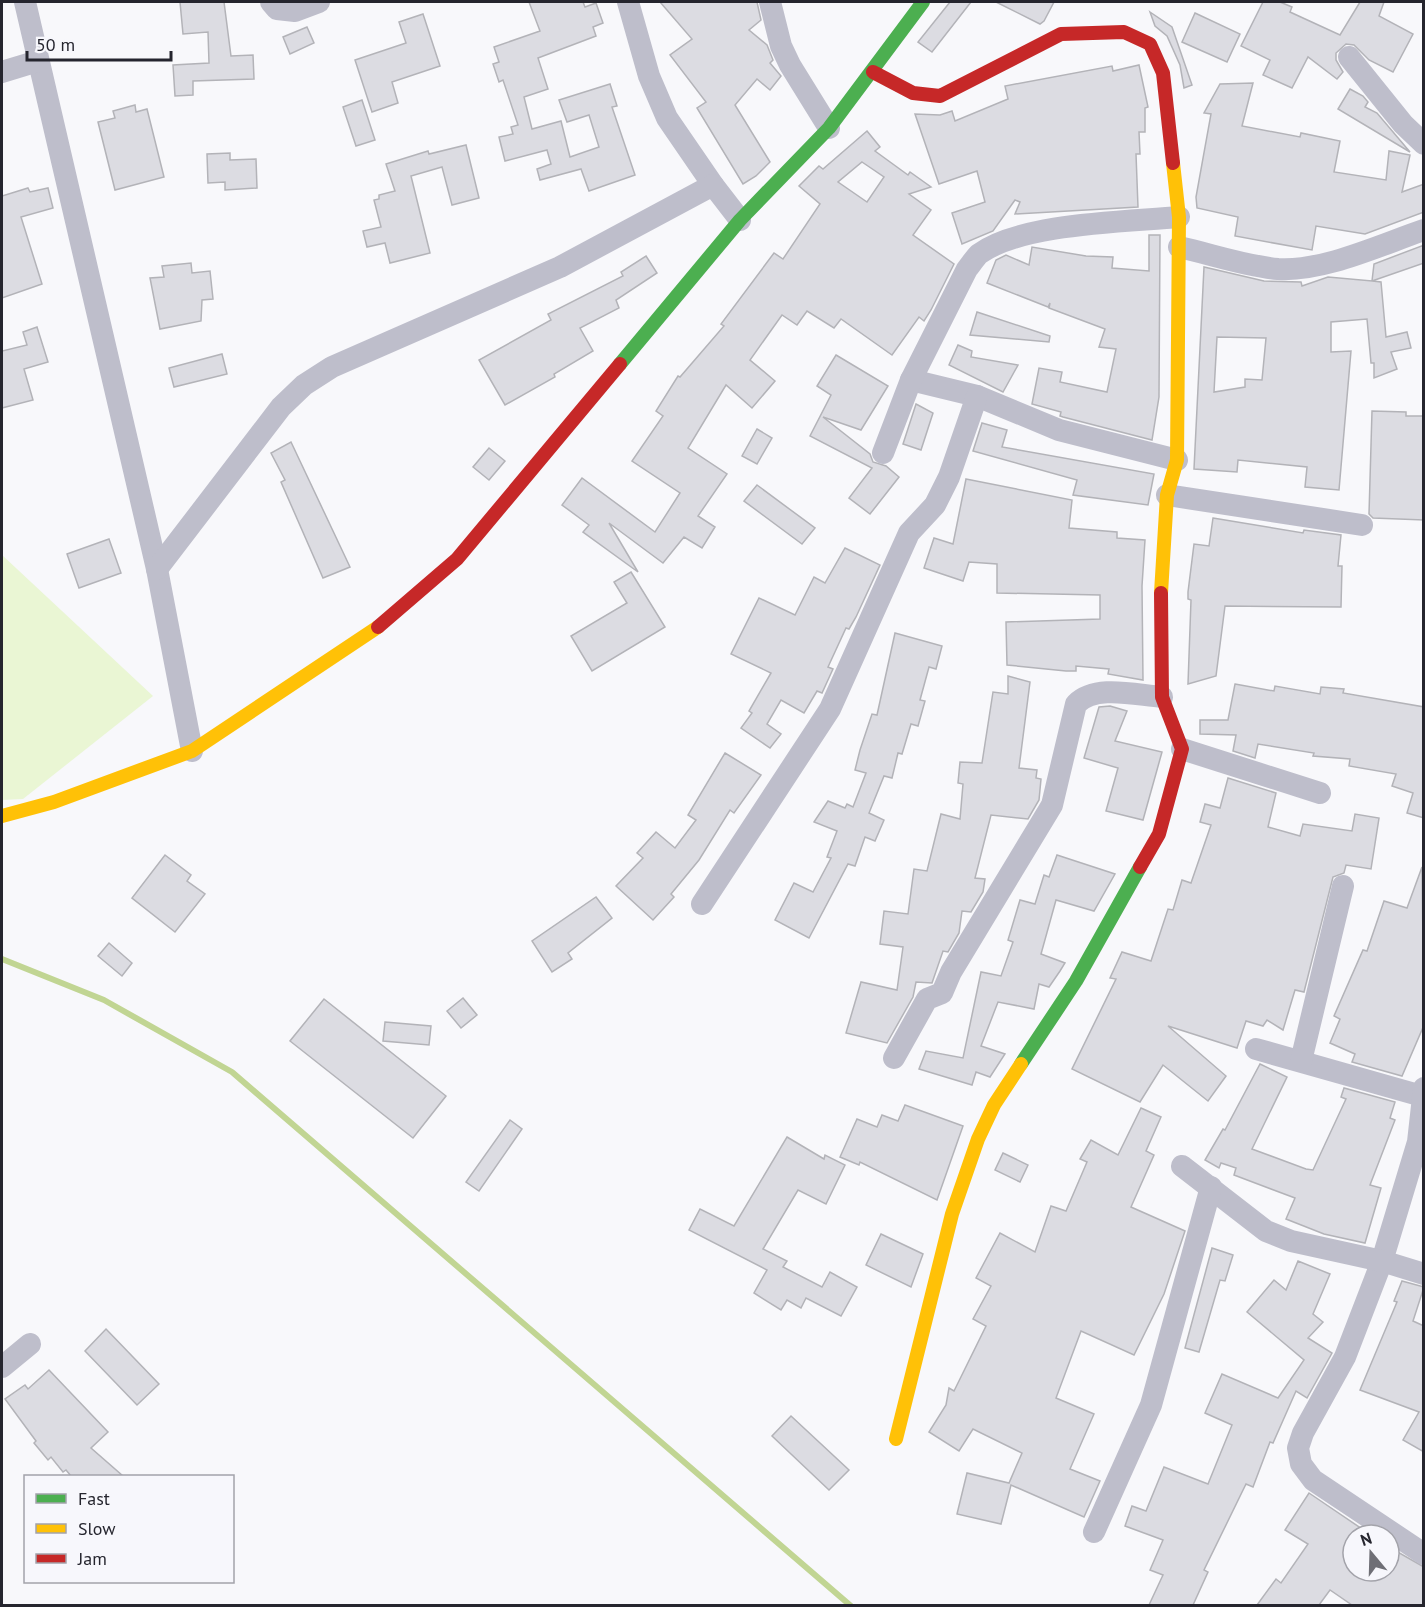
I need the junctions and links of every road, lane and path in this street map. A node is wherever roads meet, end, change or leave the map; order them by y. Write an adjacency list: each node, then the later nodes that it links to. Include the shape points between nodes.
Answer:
1 (25, 2): 8 (street)
2 (271, 2): 3 (street, via 278,9 295,10)
3 (318, 2)
4 (628, 2): 13 (street, via 649,76 667,118)
5 (770, 2): 11 (street, via 781,46)
6 (923, 2): 10 (street)
7 (1349, 57): 12 (street)
8 (38, 61): 9 (street); 24 (street)
9 (2, 72)
10 (873, 72): 11 (street); 14 (street, via 908,93 940,96 1061,34 1124,32 1150,44 1163,73)
11 (829, 128): 15 (street)
12 (1424, 144)
13 (713, 185): 15 (street); 24 (street, via 560,267 332,367 304,385 281,407)
14 (1179, 217): 17 (street); 18 (street, via 1044,231 1000,243 978,255 967,268)
15 (740, 220): 27 (street, via 457,558 365,638)
16 (1424, 230): 17 (street, via 1298,269 1276,269)
17 (1179, 247): 21 (street)
18 (911, 380): 19 (street); 20 (street)
19 (977, 396): 21 (street, via 1059,430); 31 (street, via 949,477 935,505 909,533 830,709)
20 (883, 453)
21 (1176, 460): 22 (street)
22 (1167, 495): 23 (street); 25 (street, via 1161,586)
23 (1362, 525)
24 (157, 569): 27 (street)
25 (1162, 697): 26 (street); 33 (street, via 1099,693 1084,695 1076,704 1052,805 942,993 927,999)
26 (1182, 749): 28 (street); 43 (street, via 1159,834 1076,981 994,1105 978,1139 952,1214)
27 (192, 751): 29 (street, via 54,802)
28 (1320, 793)
29 (2, 816)
30 (1343, 886): 34 (street)
31 (702, 904)
32 (1256, 1049): 34 (street)
33 (894, 1058)
34 (1300, 1061): 35 (street)
35 (1423, 1092): 36 (street)
36 (1421, 1142): 39 (street)
37 (1182, 1166): 38 (street)
38 (1211, 1187): 39 (street, via 1266,1231 1292,1241); 44 (street, via 1150,1405)
39 (1382, 1261): 40 (street); 45 (street, via 1345,1357 1298,1448 1301,1464 1313,1480)
40 (1424, 1274)
41 (30, 1344): 42 (street)
42 (2, 1367)
43 (896, 1438)
44 (1094, 1532)
45 (1424, 1554)

